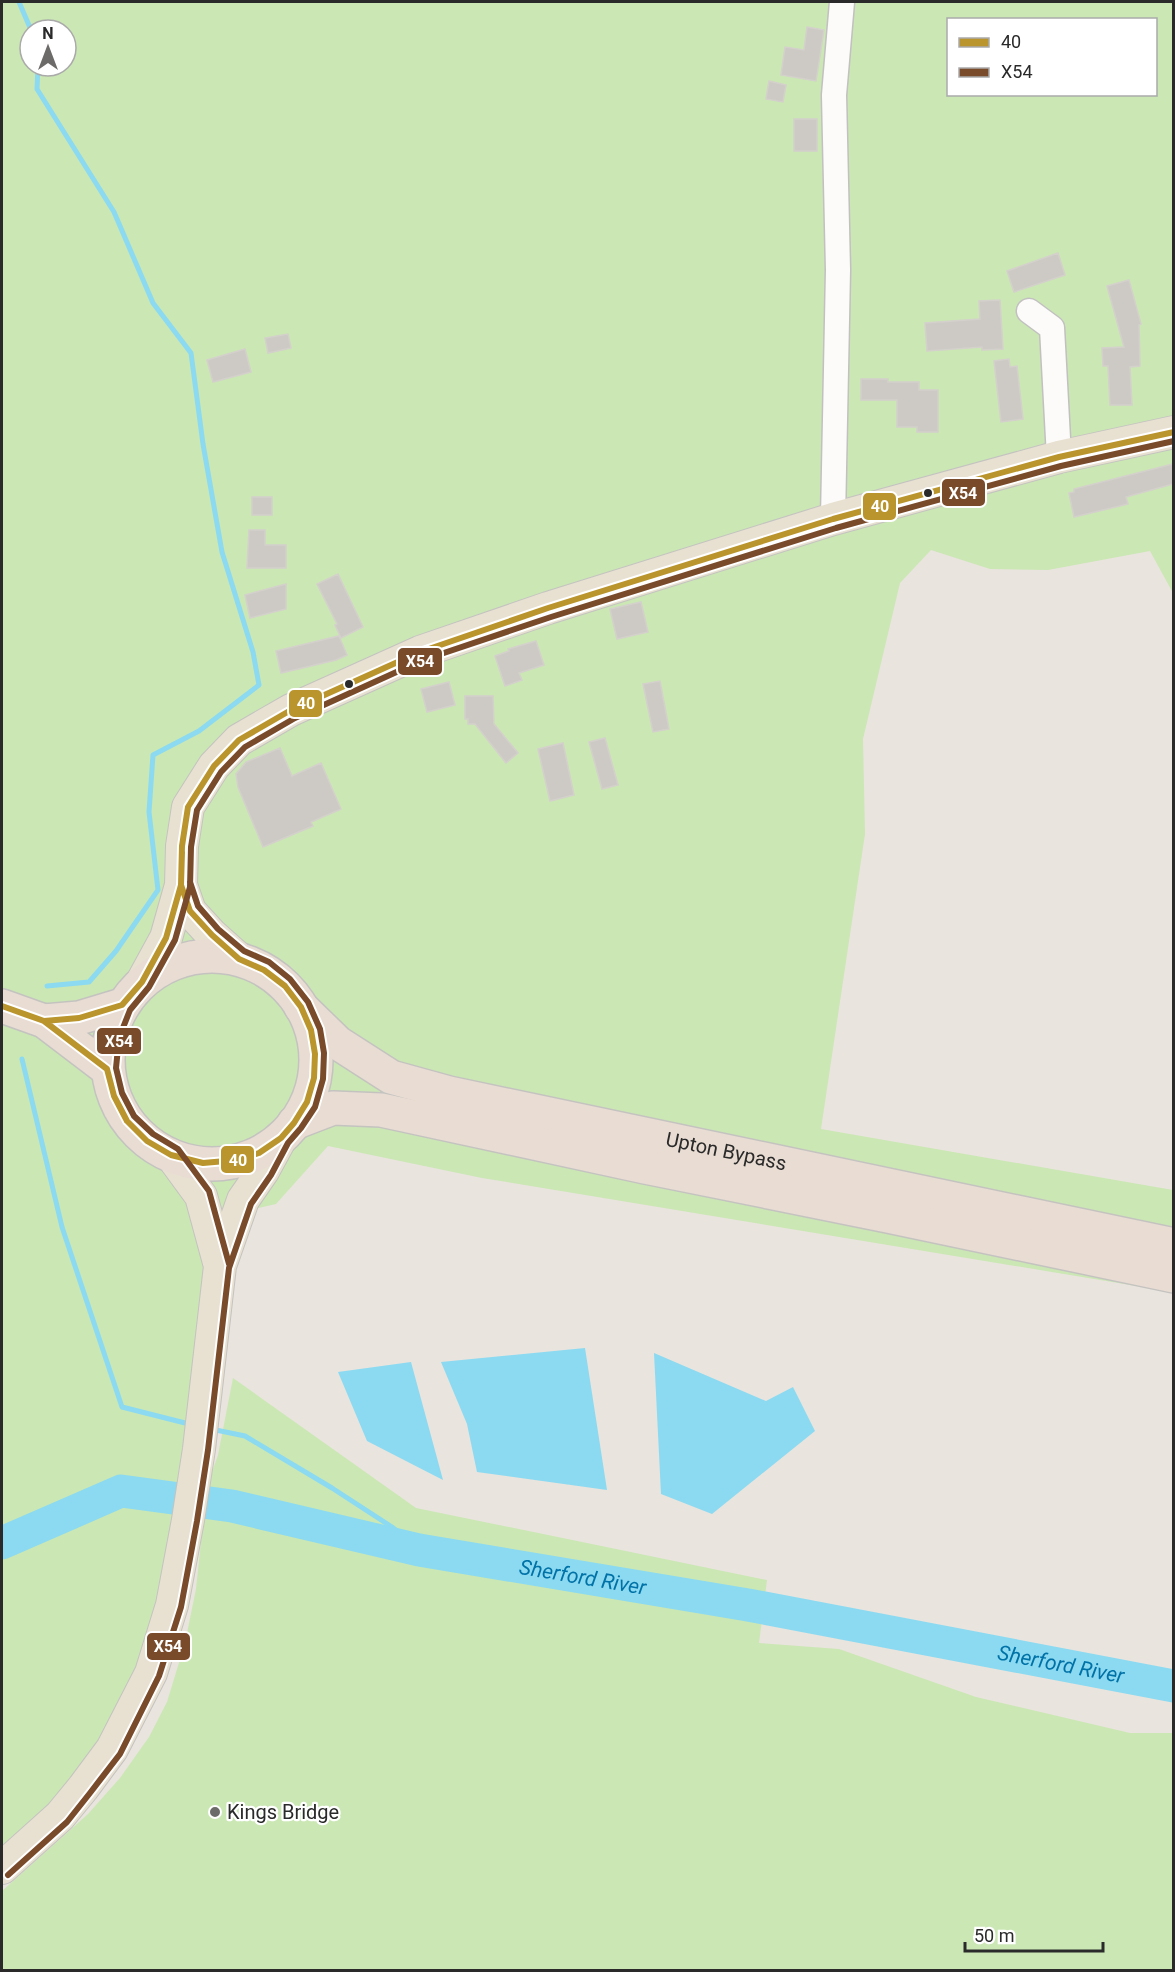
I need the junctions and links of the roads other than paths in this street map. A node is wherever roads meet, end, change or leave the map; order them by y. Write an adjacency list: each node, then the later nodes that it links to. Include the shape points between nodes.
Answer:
1 (842, 2): 5 (street, via 834,96 838,270)
2 (1029, 311): 4 (street, via 1052,328)
3 (1173, 432): 4 (main road)
4 (1059, 457): 5 (main road)
5 (833, 519): 6 (main road, via 420,652 291,710 239,740 214,766 188,807)
6 (181, 885): 7 (main road, via 190,911); 8 (main road, via 166,938)
7 (239, 959): 8 (highway, via 205,956 171,963); 10 (highway, via 264,970 285,986)
8 (132, 994): 11 (highway, via 79,1018); 12 (highway, via 110,1036)
9 (2, 1006): 11 (highway)
10 (302, 1007): 13 (highway, via 311,1030 314,1078 307,1102); 15 (highway, Upton Bypass, via 338,1043 391,1077 449,1093)
11 (44, 1021): 12 (highway)
12 (107, 1069): 14 (highway, via 114,1096 127,1121 147,1141)
13 (288, 1130): 14 (highway, via 259,1153 237,1160 203,1163); 16 (main road, via 243,1200); 17 (highway, Upton Bypass, via 333,1108 381,1110)
14 (171, 1155): 16 (main road, via 201,1196)
15 (1173, 1245)
16 (220, 1266): 18 (main road, via 188,1520 172,1605 154,1664 112,1749 60,1816)
17 (1173, 1276)
18 (2, 1869)

